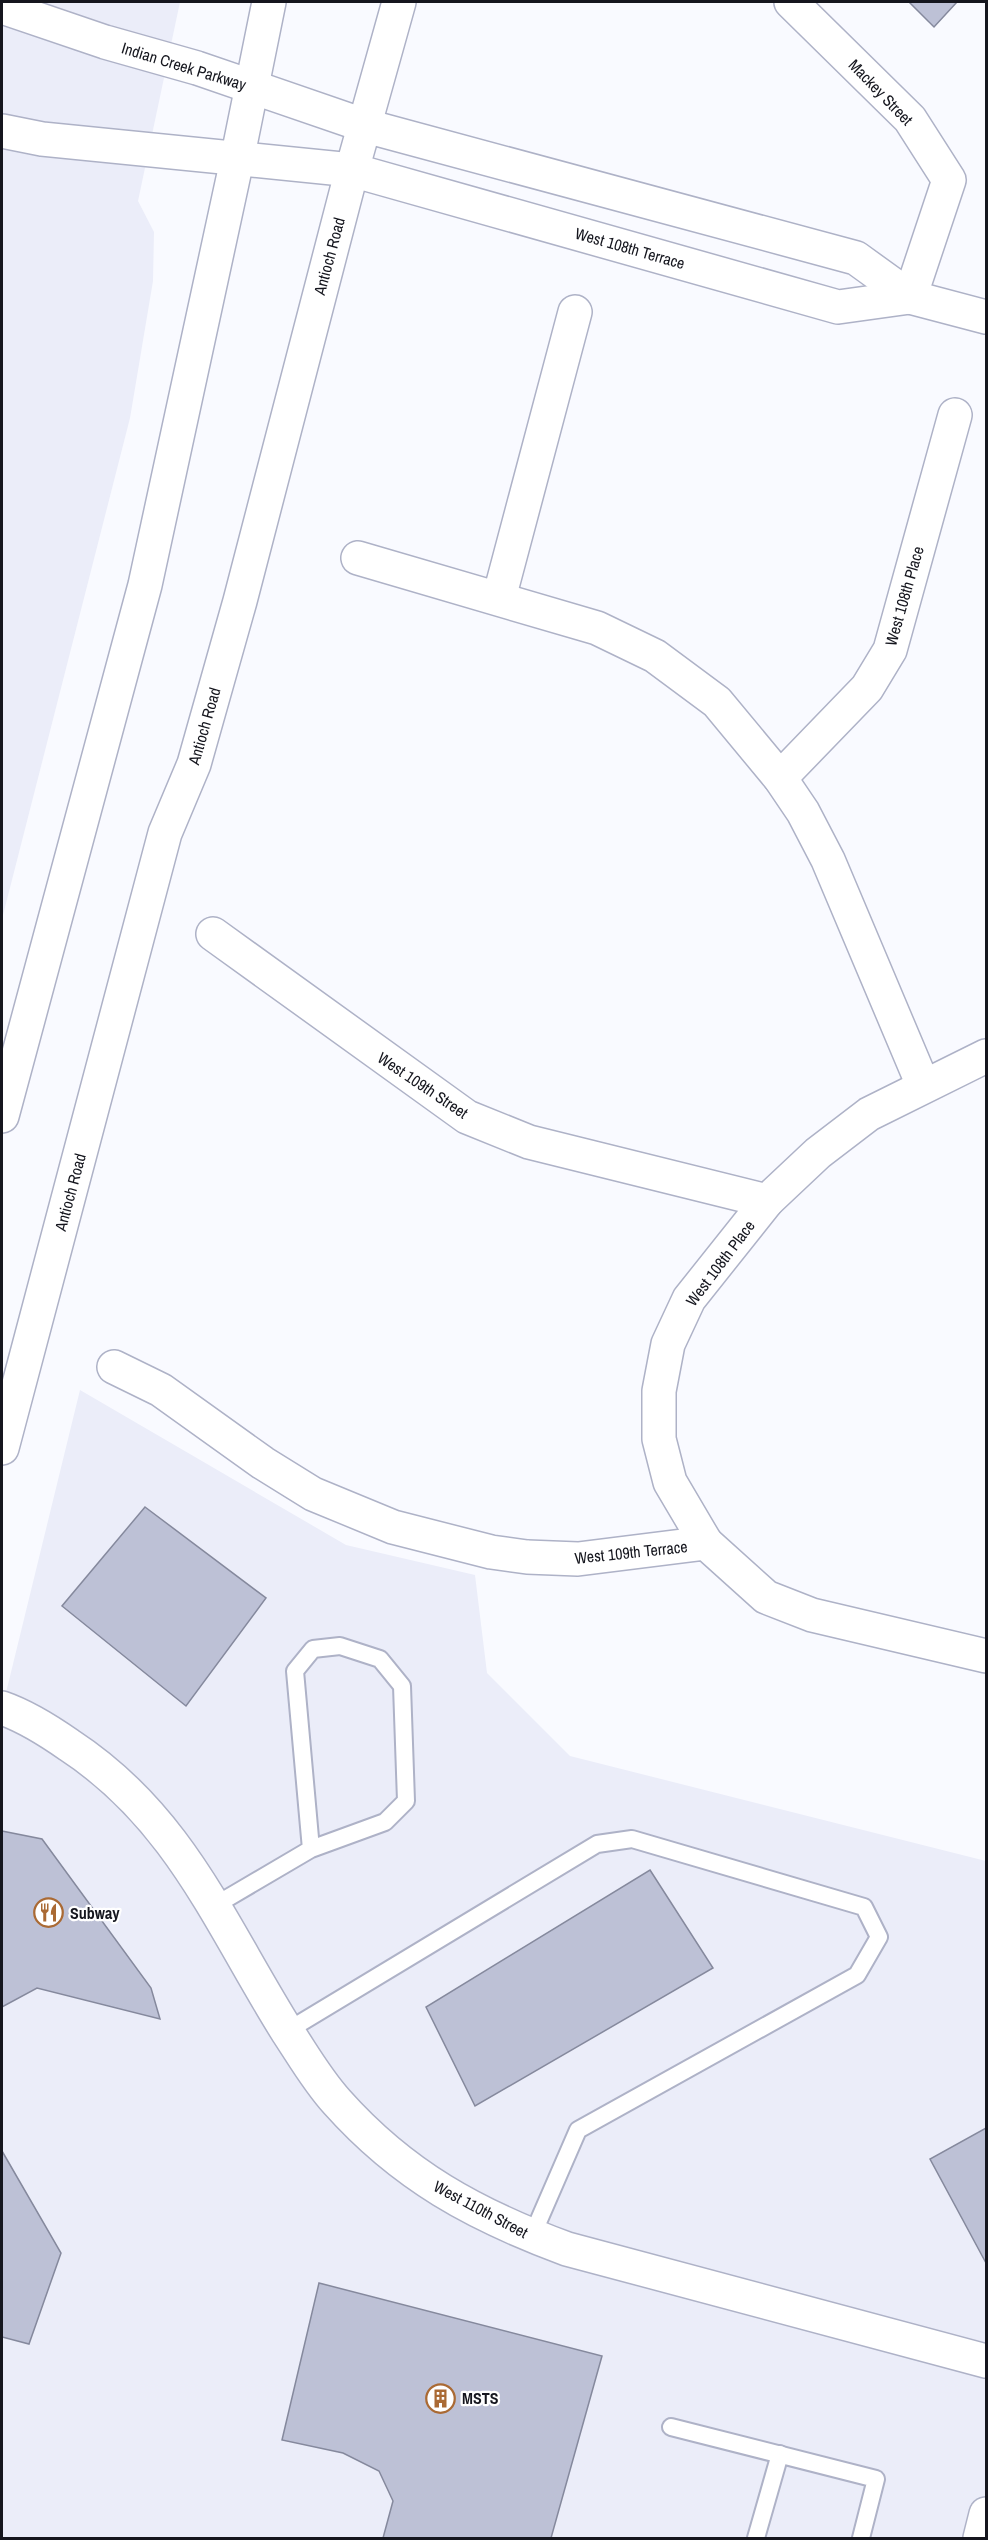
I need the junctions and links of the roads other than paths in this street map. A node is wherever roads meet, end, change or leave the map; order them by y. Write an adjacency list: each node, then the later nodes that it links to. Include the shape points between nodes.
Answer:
1 (269, 2): 5 (street)
2 (399, 2): 6 (street, Antioch Road)
3 (791, 2): 10 (street, Mackey Street, via 910,119 949,180)
4 (2, 7): 5 (street, Indian Creek Parkway)
5 (251, 87): 6 (street, Indian Creek Parkway); 8 (street)
6 (366, 126): 9 (street, Antioch Road); 10 (street, West 108th Terrace, via 856,258)
7 (2, 131): 8 (street, via 42,139)
8 (237, 160): 9 (street); 20 (street, via 145,585)
9 (352, 170): 10 (street, West 108th Terrace, via 838,307); 23 (street, Antioch Road, via 237,612 194,764 165,832)
10 (910, 297): 12 (street, West 108th Terrace)
11 (575, 312): 15 (street)
12 (987, 317)
13 (955, 415): 16 (street, West 108th Place, via 890,650 867,688)
14 (358, 558): 15 (street)
15 (500, 598): 16 (street, via 597,628 655,656 717,702)
16 (780, 778): 19 (street, via 828,860)
17 (213, 934): 21 (street, West 109th Street, via 467,1117 529,1142)
18 (987, 1056): 19 (street, West 108th Place)
19 (922, 1085): 21 (street, West 108th Place, via 868,1114 818,1153)
20 (2, 1116)
21 (767, 1201): 24 (street, West 108th Place, via 689,1299 668,1344 659,1391 659,1439 670,1482)
22 (114, 1367): 24 (street, West 109th Terrace, via 161,1389 262,1463 313,1494 393,1527 527,1557 578,1559)
23 (2, 1448)
24 (706, 1543): 25 (street, West 109th Terrace, via 766,1597 812,1615)
25 (987, 1656)
26 (2, 1708): 28 (street, West 110th Street, via 55,1736 119,1782 168,1836)
27 (312, 1849): 27 (lane, via 385,1821 406,1801 402,1686 380,1659 340,1646 313,1649 295,1671); 28 (lane)
28 (214, 1906): 29 (street, West 110th Street)
29 (287, 2031): 30 (street, West 110th Street, via 336,2100 396,2158 446,2194); 30 (lane, via 597,1844 632,1839 864,1906 879,1937 857,1975 578,2130)
30 (532, 2236): 31 (street, West 110th Street, via 578,2252)
31 (987, 2361)
32 (671, 2427): 33 (lane)
33 (780, 2454): 35 (lane); 36 (lane, via 876,2479)
34 (987, 2514): 37 (street)
35 (756, 2538)
36 (861, 2538)
37 (980, 2538)

